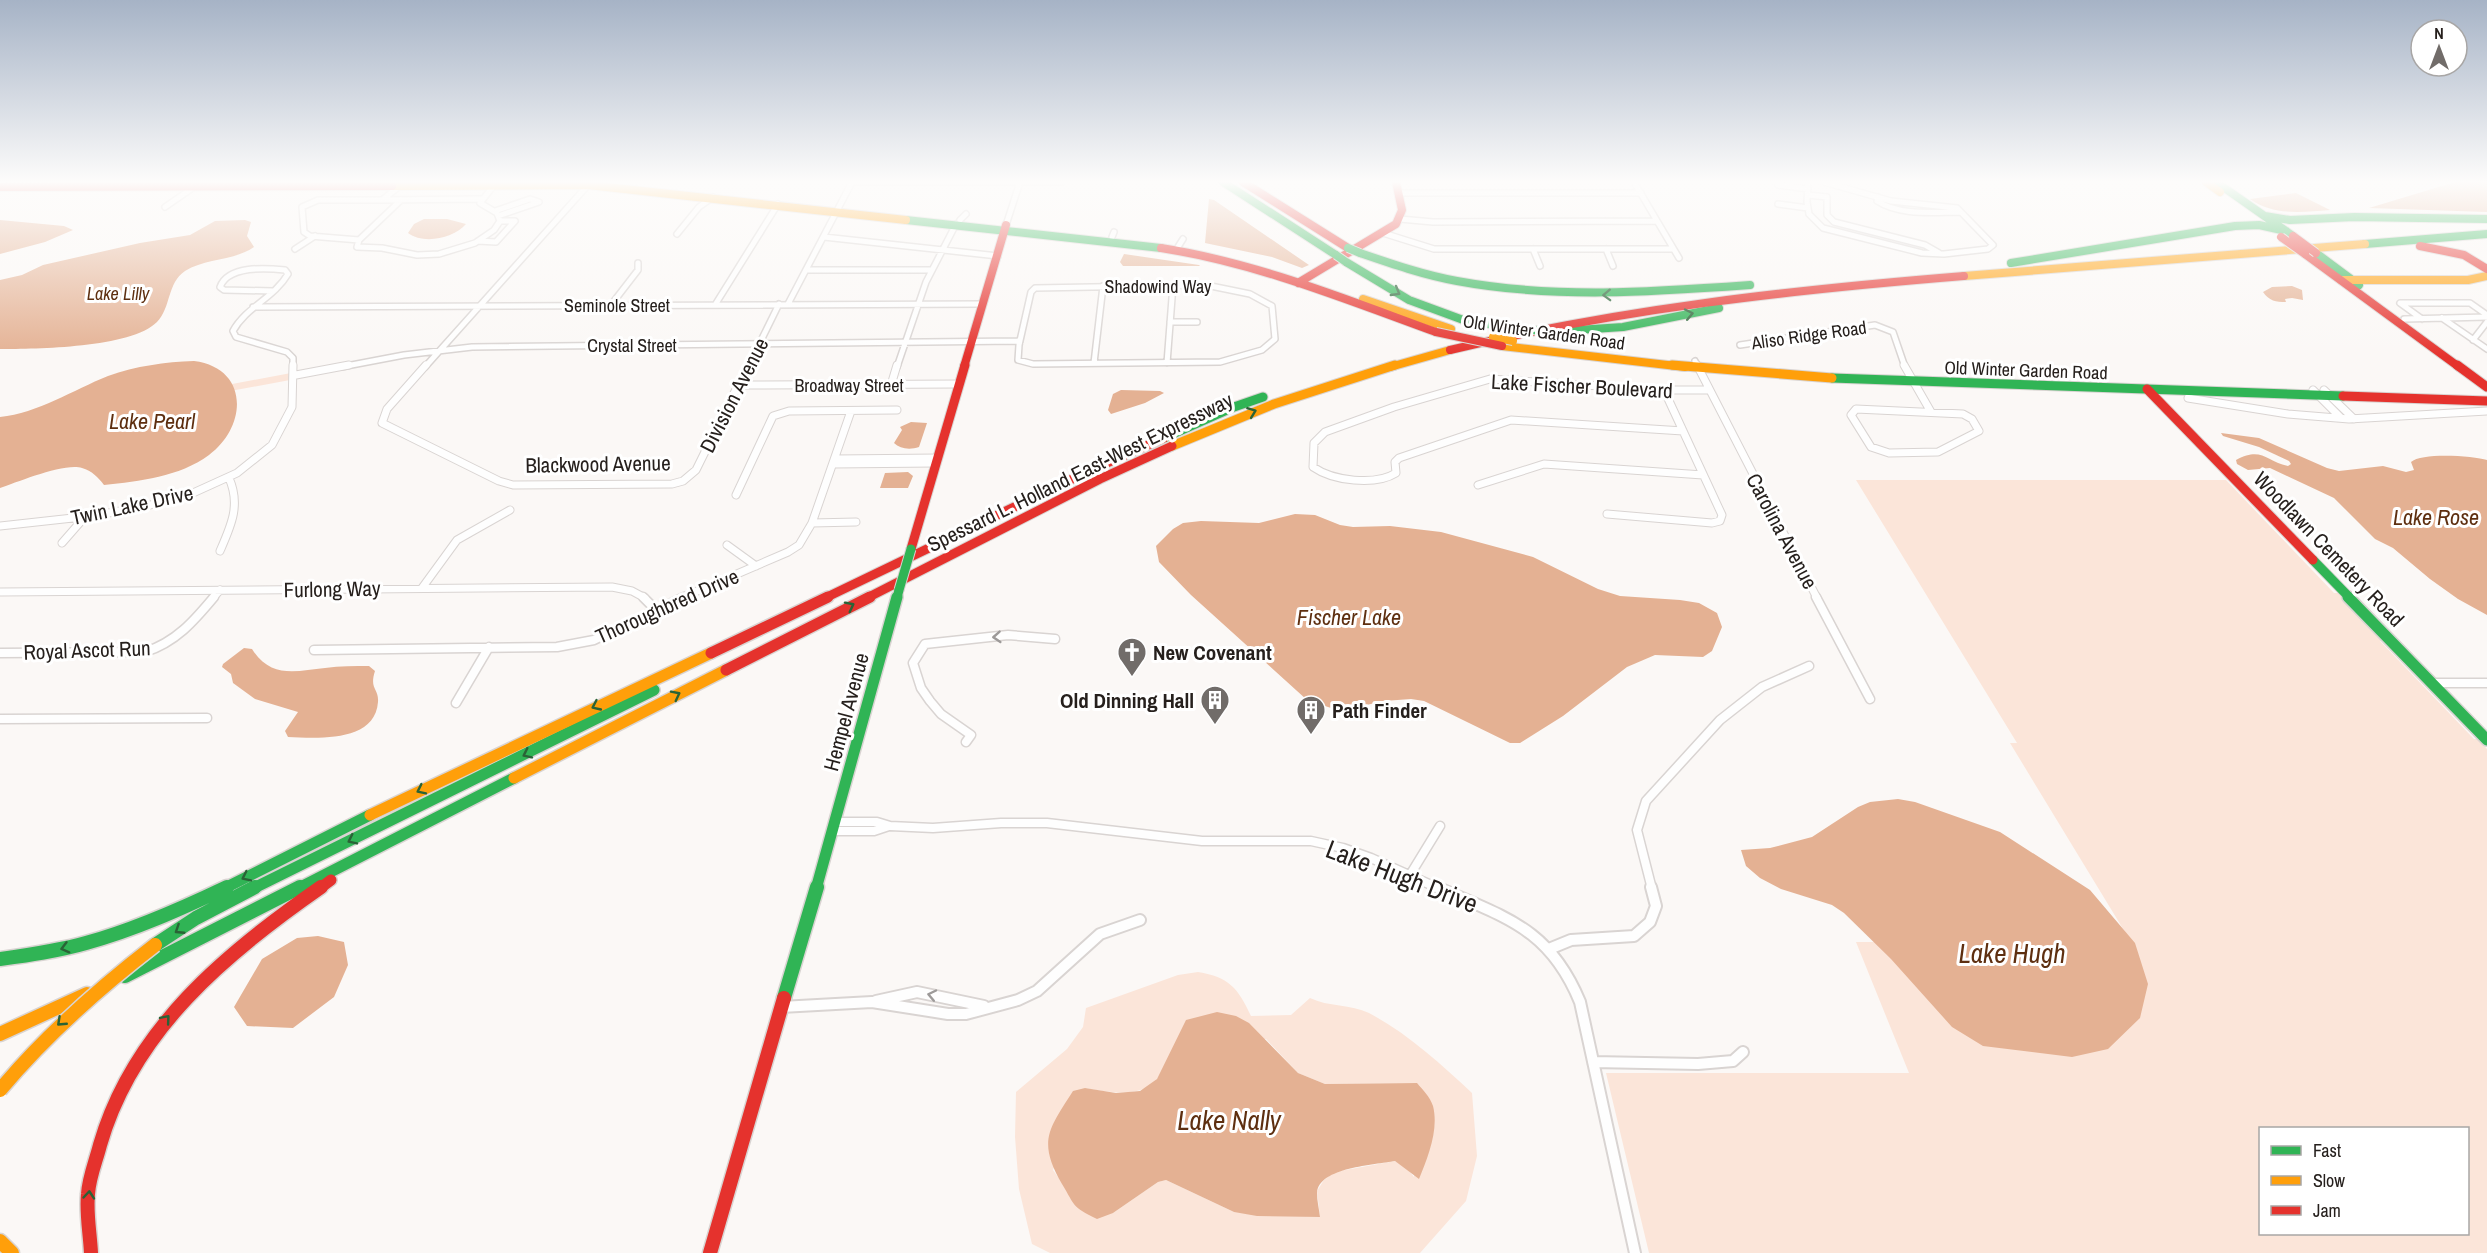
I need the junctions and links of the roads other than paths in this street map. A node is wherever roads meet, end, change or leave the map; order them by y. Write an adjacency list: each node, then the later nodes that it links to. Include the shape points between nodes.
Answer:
1 (308, 240): 26 (street)
2 (359, 240): 24 (street, via 357,247 417,255 447,252)
3 (497, 240): 24 (street)
4 (537, 240): 61 (street, Blackwood Avenue)
5 (755, 240): 60 (street)
6 (822, 240): 41 (street)
7 (855, 240): 30 (street)
8 (946, 240): 30 (street)
9 (1002, 240): 34 (main road, Hempel Avenue)
10 (1136, 240): 25 (main road, Old Winter Garden Road)
11 (1152, 240): 25 (main road, Old Winter Garden Road)
12 (1313, 240): 49 (main road, one-way to 49, bridge, via 1409,300 1466,321 1548,332 1623,327 1782,295)
13 (1336, 240): 48 (main road, one-way to 13, bridge, via 1598,295 1529,292 1431,277 1360,253)
14 (1370, 240): 45 (main road)
15 (1407, 240): 27 (street, via 1434,249)
16 (1668, 240): 29 (street)
17 (1873, 240): 32 (street)
18 (1906, 240): 32 (street)
19 (1988, 240): 32 (street, via 1992,248)
20 (2147, 240): 37 (main road)
21 (2293, 240): 37 (main road)
22 (2295, 240): 33 (main road, bridge)
23 (2407, 240): 31 (main road)
24 (478, 242)
25 (1180, 245): 45 (main road, Old Winter Garden Road)
26 (295, 249)
27 (1533, 249): 28 (street); 38 (street)
28 (1606, 249): 29 (street); 39 (street)
29 (1673, 249): 35 (street)
30 (939, 250): 34 (street); 42 (street)
31 (2290, 250): 40 (main road, via 2428,247 2470,257); 49 (main road)
32 (1940, 254)
33 (2311, 254): 46 (main road); 46 (main road, via 2341,280)
34 (998, 256): 58 (main road, Hempel Avenue)
35 (1679, 258)
36 (638, 263): 59 (street, via 638,270)
37 (2011, 263): 48 (main road)
38 (1540, 266)
39 (1612, 266)
40 (2487, 269)
41 (806, 270): 42 (street); 56 (street)
42 (930, 270): 57 (street)
43 (2487, 276): 46 (main road)
44 (1039, 279): 51 (street)
45 (1302, 281): 82 (main road, Old Winter Garden Road, bridge, via 1451,329 1513,341); 82 (main road, Old Winter Garden Road, bridge, via 1436,332 1502,346)
46 (2352, 284): 53 (main road); 68 (main road)
47 (1173, 285): 52 (street, Shadowind Way); 69 (street); 81 (street, Shadowind Way, via 1218,286 1262,298 1272,306 1275,339 1262,350 1232,359)
48 (1749, 285): 63 (main road)
49 (1855, 285): 139 (main road, Spessard L. Holland East-West Expressway, one-way to 49, via 1058,500 1251,412 1410,360 1529,330 1683,303)
50 (2487, 285): 53 (main road)
51 (1041, 286): 52 (street, Shadowind Way); 75 (street, via 1031,292)
52 (1103, 286): 80 (street)
53 (2363, 288): 68 (main road)
54 (273, 291): 54 (street, via 285,281 285,270 243,271 220,287); 62 (street)
55 (779, 304): 56 (street, Seminole Street); 60 (street, Seminole Street); 76 (street, Division Avenue)
56 (788, 304): 57 (street, Seminole Street)
57 (918, 304): 58 (street, Seminole Street); 73 (street)
58 (982, 304): 74 (main road, Hempel Avenue)
59 (611, 305): 60 (street, Seminole Street); 61 (street, Seminole Street)
60 (715, 305)
61 (479, 306): 62 (street, Seminole Street); 79 (street, Blackwood Avenue)
62 (253, 307): 83 (street, via 236,323 236,337 287,352 293,358)
63 (1600, 307)
64 (2487, 316): 65 (street); 67 (street, via 2470,303 2400,303)
65 (2442, 318): 67 (street); 72 (street)
66 (1536, 319): 124 (main road, Spessard L. Holland East-West Expressway, via 1372,361 1234,407 1089,471)
67 (2422, 319): 68 (street)
68 (2403, 320): 84 (main road); 90 (main road)
69 (1170, 322): 70 (street); 81 (street)
70 (1197, 322)
71 (2487, 322): 72 (street)
72 (2473, 340): 78 (street)
73 (904, 343): 74 (street, Crystal Street); 76 (street, Crystal Street); 88 (street)
74 (971, 343): 75 (street); 86 (main road, Hempel Avenue)
75 (1019, 343): 80 (street, Shadowind Way, via 1017,357 1023,363)
76 (760, 344): 79 (street, Crystal Street); 87 (street, Division Avenue)
77 (1740, 345): 85 (street, Aliso Ridge Road, via 1875,325 1893,332)
78 (2487, 349)
79 (440, 350): 83 (street, Crystal Street); 108 (street, Blackwood Avenue, via 387,410 382,423 513,485 660,486)
80 (1094, 363): 81 (street, Shadowind Way)
81 (1167, 363)
82 (1696, 364): 85 (main road, Old Winter Garden Road, via 1803,377); 92 (street, Carolina Avenue)
83 (296, 375): 107 (street, Twin Lake Drive, via 296,389 283,431 272,448)
84 (2487, 379)
85 (1912, 380): 89 (main road, Old Winter Garden Road); 100 (street, Aliso Ridge Road)
86 (959, 384): 88 (street, Broadway Street); 104 (main road, Hempel Avenue)
87 (739, 385): 88 (street, Broadway Street); 108 (street, Division Avenue, via 696,471)
88 (891, 385)
89 (2146, 387): 94 (main road, Old Winter Garden Road); 131 (main road, Woodlawn Cemetery Road)
90 (2487, 387)
91 (1664, 390): 92 (street, Lake Fischer Boulevard); 103 (street); 103 (street, Lake Fischer Boulevard, via 1490,379 1325,432 1312,444 1314,467 1324,473 1358,479 1386,479 1396,473 1395,462 1399,458 1511,420)
92 (1708, 390): 133 (street, Carolina Avenue)
93 (2487, 395): 94 (main road, Old Winter Garden Road)
94 (2323, 396): 96 (main road, Old Winter Garden Road); 101 (street); 102 (street)
95 (2188, 398): 101 (street)
96 (2487, 401)
97 (897, 410): 98 (street)
98 (851, 411): 105 (street, Thoroughbred Drive); 110 (street, via 789,411 773,416)
99 (2487, 411): 102 (street)
100 (1931, 412): 100 (street, via 1864,409 1851,415 1871,447 1889,453 1938,452 1979,431 1972,419 1963,414)
101 (2342, 418): 102 (street)
102 (2354, 419)
103 (1683, 431): 106 (street)
104 (937, 460): 105 (street); 140 (main road, Hempel Avenue, bridge)
105 (834, 461): 115 (street, Thoroughbred Drive)
106 (1703, 475): 109 (street, via 1544,464); 112 (street, via 1722,515 1720,521)
107 (229, 478): 113 (street, Twin Lake Drive, via 163,502); 119 (street, via 237,501)
108 (683, 481)
109 (1478, 485)
110 (736, 495)
111 (510, 510): 121 (street, via 457,540)
112 (1607, 514)
113 (83, 519): 116 (street, Twin Lake Drive); 117 (street)
114 (856, 522): 115 (street)
115 (812, 523): 120 (street, Thoroughbred Drive, via 789,552)
116 (0, 526)
117 (62, 543)
118 (727, 544): 120 (street)
119 (220, 551)
120 (756, 566): 125 (street, Thoroughbred Drive)
121 (422, 588): 122 (street, Furlong Way); 125 (street, Furlong Way, via 612,587 644,595)
122 (220, 590): 123 (street, Furlong Way); 129 (street, Royal Ascot Run, via 178,638 160,648 145,652)
123 (0, 592)
124 (840, 593): 145 (main road, one-way to 145, via 472,765 164,916 91,941); 152 (main road, one-way to 152, bridge, via 558,739 196,918 83,1002)
125 (655, 609): 127 (street, Thoroughbred Drive, via 579,644)
126 (1055, 639): 138 (street, one-way to 138, via 1042,635 1004,636 925,644 914,663 916,680 933,708 972,735)
127 (489, 648): 128 (street, Thoroughbred Drive); 134 (street)
128 (314, 650)
129 (0, 653)
130 (1809, 666): 144 (street, via 1762,687 1720,720 1646,801 1637,830 1656,906 1650,922 1634,936 1571,940)
131 (2431, 683): 132 (street); 137 (main road, Woodlawn Cemetery Road)
132 (2487, 683)
133 (1870, 699)
134 (456, 703)
135 (207, 718): 136 (street)
136 (0, 719)
137 (2487, 740)
138 (966, 742)
139 (504, 783): 149 (main road, via 129,974); 155 (main road, one-way to 139, via 88,1191 96,1152 111,1107 160,1026 227,956 263,926 390,844)
140 (835, 826): 142 (street, Lake Hugh Drive, via 874,831 890,826 1047,824 1202,841 1311,841 1371,858); 147 (main road, Hempel Avenue)
141 (1440, 826): 142 (street)
142 (1410, 875): 144 (street, Lake Hugh Drive, via 1508,919)
143 (1140, 920): 148 (street, via 1100,934 1037,991)
144 (1549, 949): 151 (street, Lake Hugh Drive, via 1570,978 1580,1002)
145 (0, 959)
146 (872, 1002): 147 (street); 148 (street, via 948,1014 966,1014); 148 (street, one-way to 146, via 917,992)
147 (780, 1007): 156 (main road, Hempel Avenue)
148 (989, 1007)
149 (0, 1034)
150 (1743, 1052): 151 (street, via 1733,1062)
151 (1593, 1062): 157 (street, Lake Hugh Drive)
152 (0, 1090)
153 (0, 1241): 154 (main road)
154 (12, 1253)
155 (91, 1253)
156 (710, 1253)
157 (1635, 1253)

